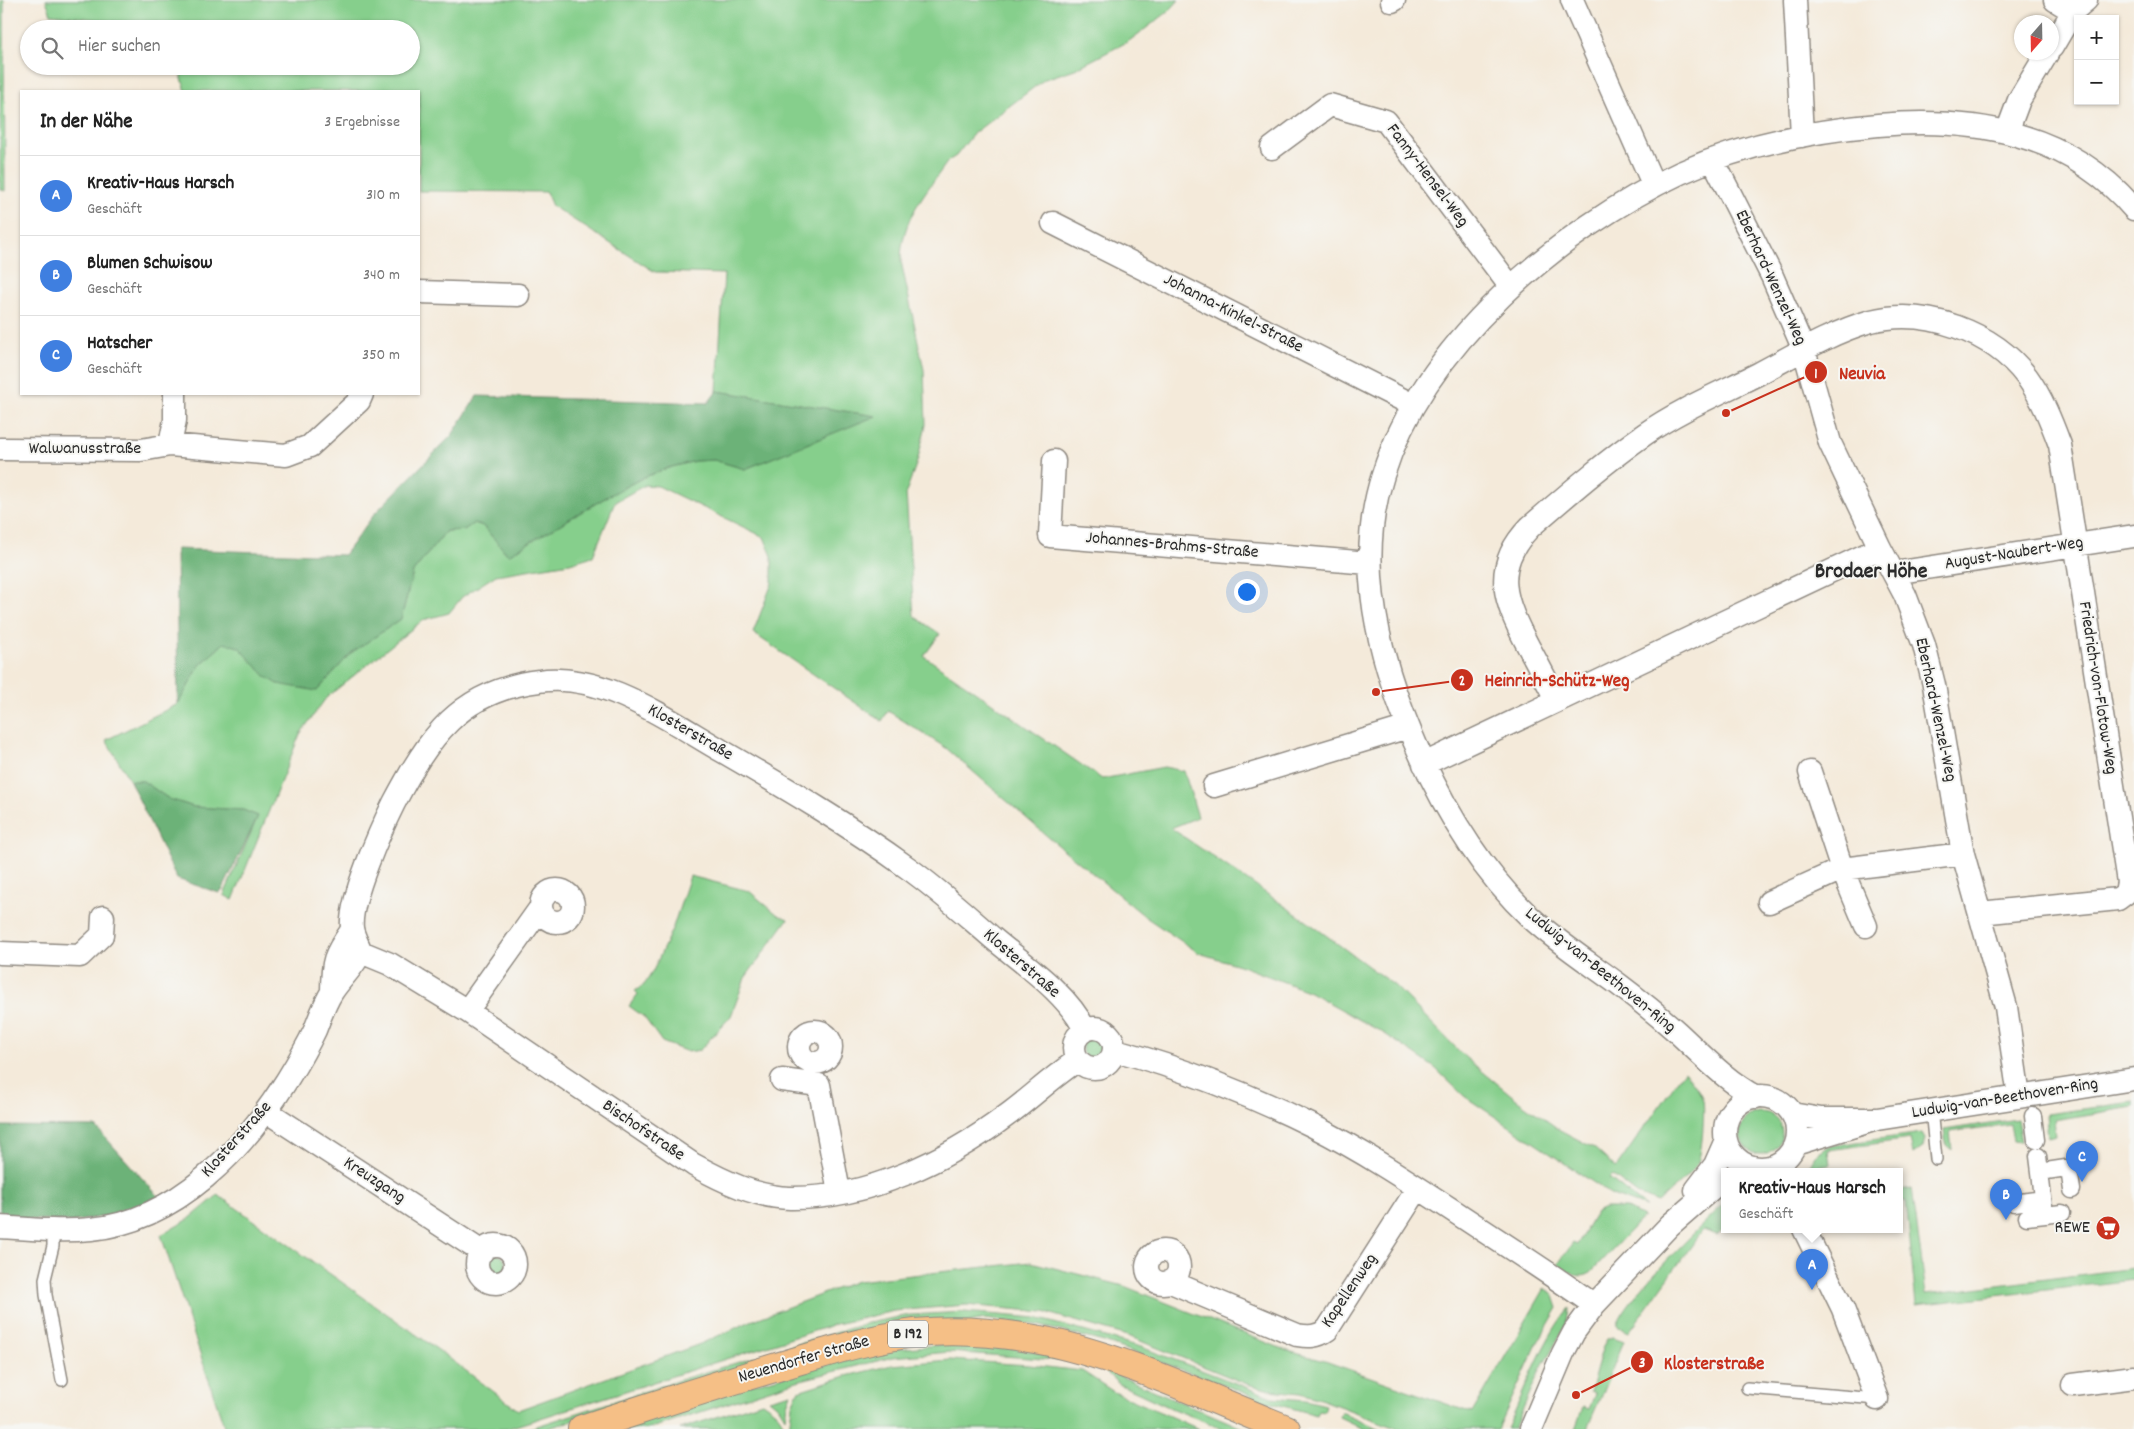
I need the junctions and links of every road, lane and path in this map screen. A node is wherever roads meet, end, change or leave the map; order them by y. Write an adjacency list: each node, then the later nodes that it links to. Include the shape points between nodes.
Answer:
1 (1572, 0): 10 (street)
2 (1795, 0): 7 (street)
3 (2071, 4): 4 (street)
4 (2059, 31)
5 (2043, 60): 6 (street, via 2019,100)
6 (2007, 132): 7 (street, Ludwig-van-Beethoven-Ring, via 1962,124 1906,123); 11 (street, Ludwig-van-Beethoven-Ring, via 2052,146 2087,166)
7 (1802, 136): 9 (street, Ludwig-van-Beethoven-Ring)
8 (1272, 148): 13 (street, Fanny-Hensel-Weg, via 1330,105 1386,121)
9 (1714, 160): 10 (street, Ludwig-van-Beethoven-Ring); 16 (street, Eberhard-Wenzel-Weg, via 1772,276)
10 (1654, 186): 13 (street, Ludwig-van-Beethoven-Ring, via 1577,234)
11 (2134, 209)
12 (1053, 223): 19 (street, Johanna-Kinkel-Straße)
13 (1510, 286): 19 (street, Ludwig-van-Beethoven-Ring, via 1450,354)
14 (420, 292): 15 (street)
15 (518, 295)
16 (1804, 350): 24 (street, via 1872,321 1906,317 1939,322 1962,330 1999,350 2026,376 2046,408 2060,445); 25 (street, Eberhard-Wenzel-Weg, via 1830,443); 28 (street, via 1645,434 1557,504 1516,542 1506,570 1508,603)
17 (174, 395): 20 (street)
18 (362, 395): 20 (street, Walwanusstraße, via 310,446 286,455)
19 (1413, 405): 26 (street, Ludwig-van-Beethoven-Ring, via 1381,479 1372,523)
20 (170, 445): 21 (street, Walwanusstraße, via 140,450)
21 (0, 449)
22 (1054, 461): 26 (street, Johannes-Brahms-Straße, via 1050,536)
23 (2134, 536): 24 (street, August-Naubert-Weg)
24 (2074, 544): 27 (street, August-Naubert-Weg); 37 (street, Friedrich-von-Flotow-Weg, via 2128,882 2126,893 2118,899)
25 (1880, 548): 27 (street, Eberhard-Wenzel-Weg); 28 (street)
26 (1369, 562): 29 (street, Ludwig-van-Beethoven-Ring, via 1381,645 1390,682)
27 (1894, 573): 33 (street, Eberhard-Wenzel-Weg, via 1924,644)
28 (1557, 701): 30 (street)
29 (1408, 727): 30 (street, Ludwig-van-Beethoven-Ring); 32 (street)
30 (1424, 764): 46 (street, Ludwig-van-Beethoven-Ring, via 1487,868 1528,915 1556,940 1659,1016)
31 (1810, 772): 34 (street)
32 (1214, 786)
33 (1963, 854): 34 (street); 37 (street, Eberhard-Wenzel-Weg)
34 (1842, 869): 35 (street); 39 (street)
35 (1769, 902)
36 (541, 907): 44 (street)
37 (1980, 914): 52 (street, Eberhard-Wenzel-Weg, via 2006,1007)
38 (103, 917): 42 (street, via 102,935 80,956)
39 (1866, 926)
40 (352, 930): 41 (street, Klosterstraße); 43 (street, Klosterstraße, via 335,956); 45 (street, Klosterstraße, via 355,898 386,818 418,759 448,722 478,699 508,688 541,680 571,681 599,686 640,703 856,832 910,870 1035,973 1077,1013)
41 (361, 952): 43 (street, Klosterstraße, via 355,965); 44 (street, Bischofstraße, via 390,964)
42 (0, 953)
43 (332, 992): 54 (street, Klosterstraße, via 312,1036)
44 (467, 1011): 69 (street, Bischofstraße, via 694,1165 720,1179 743,1188 789,1198)
45 (1084, 1030): 47 (street, via 1093,1027 1106,1032 1114,1043); 48 (street, via 1074,1047)
46 (1690, 1044): 51 (street, Ludwig-van-Beethoven-Ring, via 1731,1081); 55 (street, Ludwig-van-Beethoven-Ring)
47 (1114, 1050): 48 (street, via 1109,1062 1096,1068 1083,1065); 67 (street, via 1261,1102 1314,1126)
48 (1078, 1060): 69 (street, Bischofstraße, via 972,1140 897,1176)
49 (2134, 1079): 52 (street, Ludwig-van-Beethoven-Ring)
50 (782, 1080): 69 (street, via 818,1074)
51 (1756, 1097): 55 (street, via 1745,1100); 56 (street, Ludwig-van-Beethoven-Ring, via 1776,1100)
52 (2019, 1097): 53 (street, Ludwig-van-Beethoven-Ring)
53 (1931, 1109): 58 (street, Ludwig-van-Beethoven-Ring); 62 (lane)
54 (266, 1111): 76 (street, Klosterstraße, via 214,1170 166,1205 118,1224 93,1229); 78 (street, Kreuzgang)
55 (1732, 1112): 59 (street, via 1726,1124)
56 (1792, 1114): 58 (street, Ludwig-van-Beethoven-Ring, via 1821,1119); 60 (street, via 1797,1131)
57 (2033, 1116): 61 (street)
58 (1877, 1119): 60 (street, Ludwig-van-Beethoven-Ring)
59 (1726, 1140): 63 (street); 74 (street, via 1715,1165)
60 (1794, 1144): 65 (street, via 1789,1155)
61 (2038, 1156): 68 (street, via 2066,1168); 71 (street)
62 (1936, 1159)
63 (1742, 1168)
64 (1760, 1168): 65 (street)
65 (1776, 1168)
66 (1721, 1181): 74 (street)
67 (1418, 1188): 79 (street, Kapellenweg, via 1327,1330 1320,1335 1297,1335); 80 (street)
68 (2072, 1190)
69 (838, 1192)
70 (2014, 1203): 71 (street)
71 (2044, 1207): 72 (street); 73 (street)
72 (2062, 1213)
73 (2027, 1218)
74 (1670, 1225): 80 (street)
75 (0, 1227): 76 (street, Klosterstraße)
76 (53, 1230): 82 (lane, via 46,1294)
77 (1806, 1233): 85 (street, via 1843,1309)
78 (482, 1252)
79 (1171, 1282)
80 (1594, 1305): 88 (street, via 1563,1353)
81 (2134, 1377): 83 (street)
82 (62, 1380)
83 (2073, 1385)
84 (1747, 1388): 85 (lane)
85 (1877, 1399)
86 (582, 1429): 87 (main road, Neuendorfer Straße / B 192, via 853,1345 908,1334 950,1331 1034,1339 1083,1350)
87 (1286, 1429)
88 (1531, 1429)

